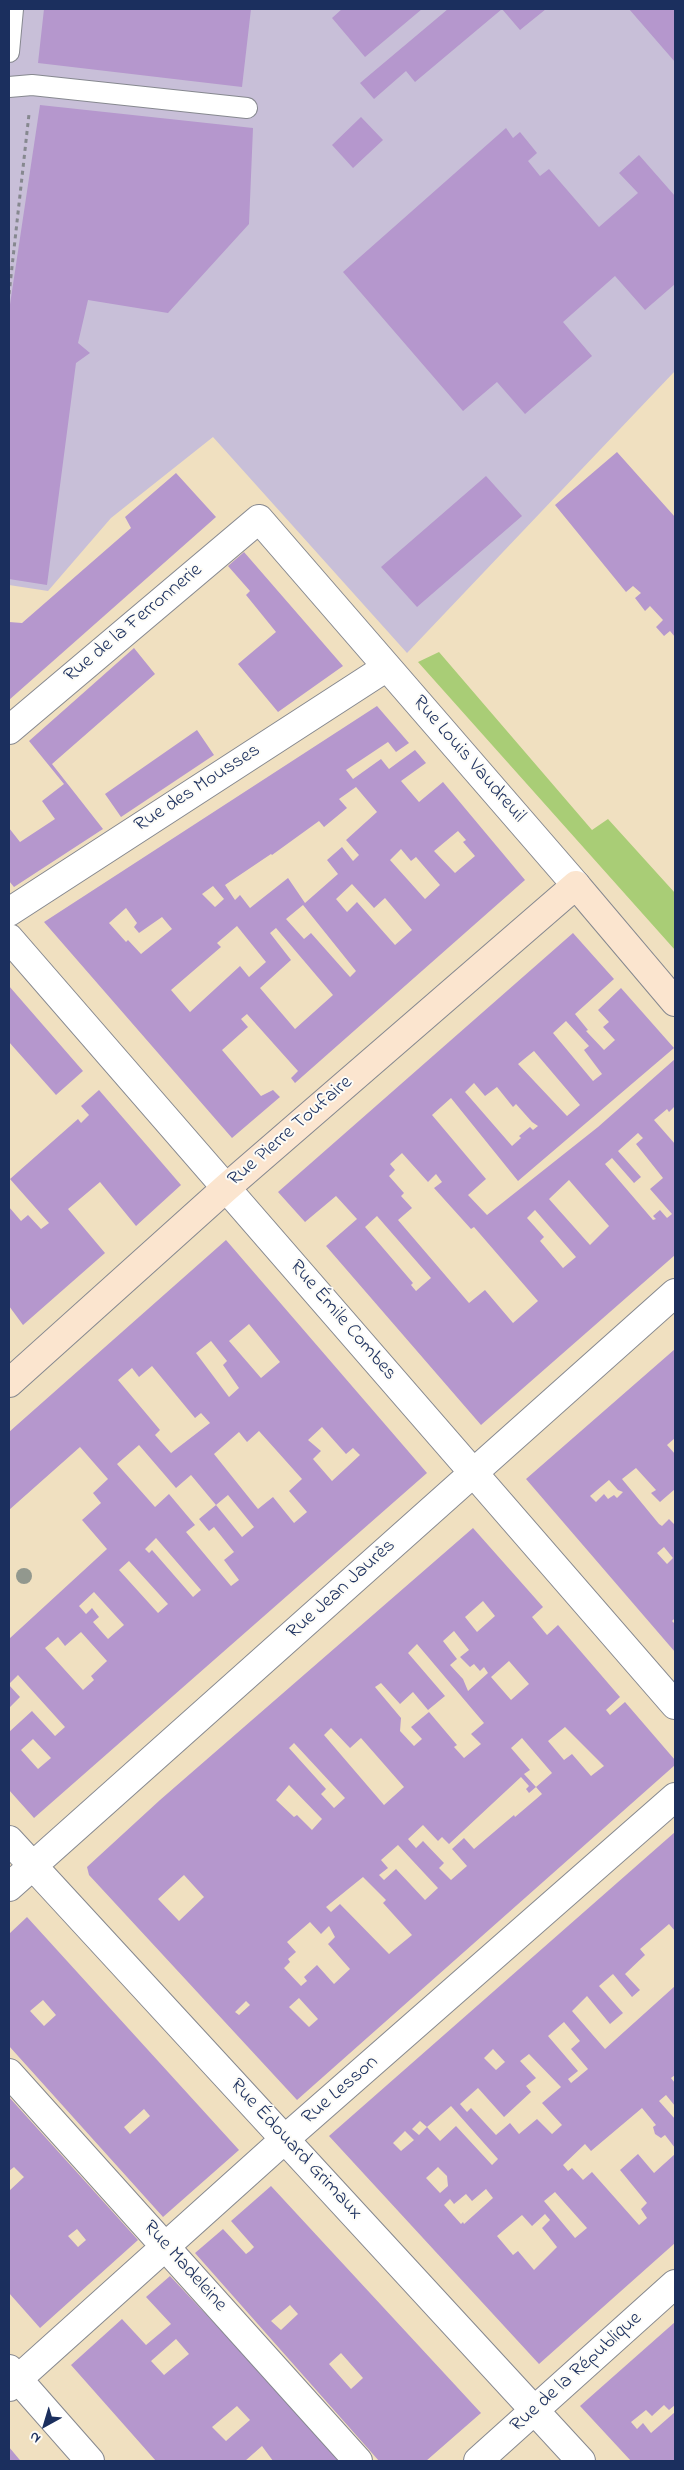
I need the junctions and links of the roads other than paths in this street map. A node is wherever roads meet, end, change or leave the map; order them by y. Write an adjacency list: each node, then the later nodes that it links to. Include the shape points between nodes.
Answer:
1 (13, 9): 2 (lane)
2 (9, 52)
3 (9, 87): 4 (lane, via 32,85)
4 (247, 108)
5 (259, 519): 6 (street, Rue Louis Vaudreuil); 7 (street, Rue de la Ferronnerie)
6 (387, 667): 8 (street, Rue Louis Vaudreuil); 9 (street, Rue des Mousses)
7 (9, 730)
8 (576, 885): 11 (main road, Rue Louis Vaudreuil); 12 (main road, Rue Pierre Toufaire)
9 (9, 912)
10 (9, 938): 12 (street, Rue Émile Combes)
11 (675, 1002)
12 (226, 1188): 14 (main road, Rue Pierre Toufaire); 15 (street, Rue Émile Combes)
13 (675, 1293): 15 (street, Rue Jean Jaurès)
14 (9, 1383)
15 (474, 1473): 16 (street, Rue Émile Combes); 19 (street, Rue Jean Jaurès)
16 (675, 1705)
17 (675, 1797): 22 (street, Rue Lesson)
18 (9, 1840): 19 (street, Rue Édouard Grimaux)
19 (33, 1866): 20 (street, Rue Jean Jaurès); 22 (street, Rue Édouard Grimaux)
20 (9, 1887)
21 (9, 2073): 23 (street, Rue Madeleine)
22 (285, 2139): 23 (street, Rue Lesson); 26 (street, Rue Édouard Grimaux)
23 (166, 2247): 25 (street, Rue Lesson); 28 (street, Rue Madeleine)
24 (675, 2284): 26 (street, Rue de la République)
25 (12, 2379): 27 (street)
26 (535, 2411): 29 (street, Rue de la République); 30 (street, Rue Édouard Grimaux)
27 (90, 2461)
28 (358, 2461)
29 (478, 2461)
30 (581, 2461)

